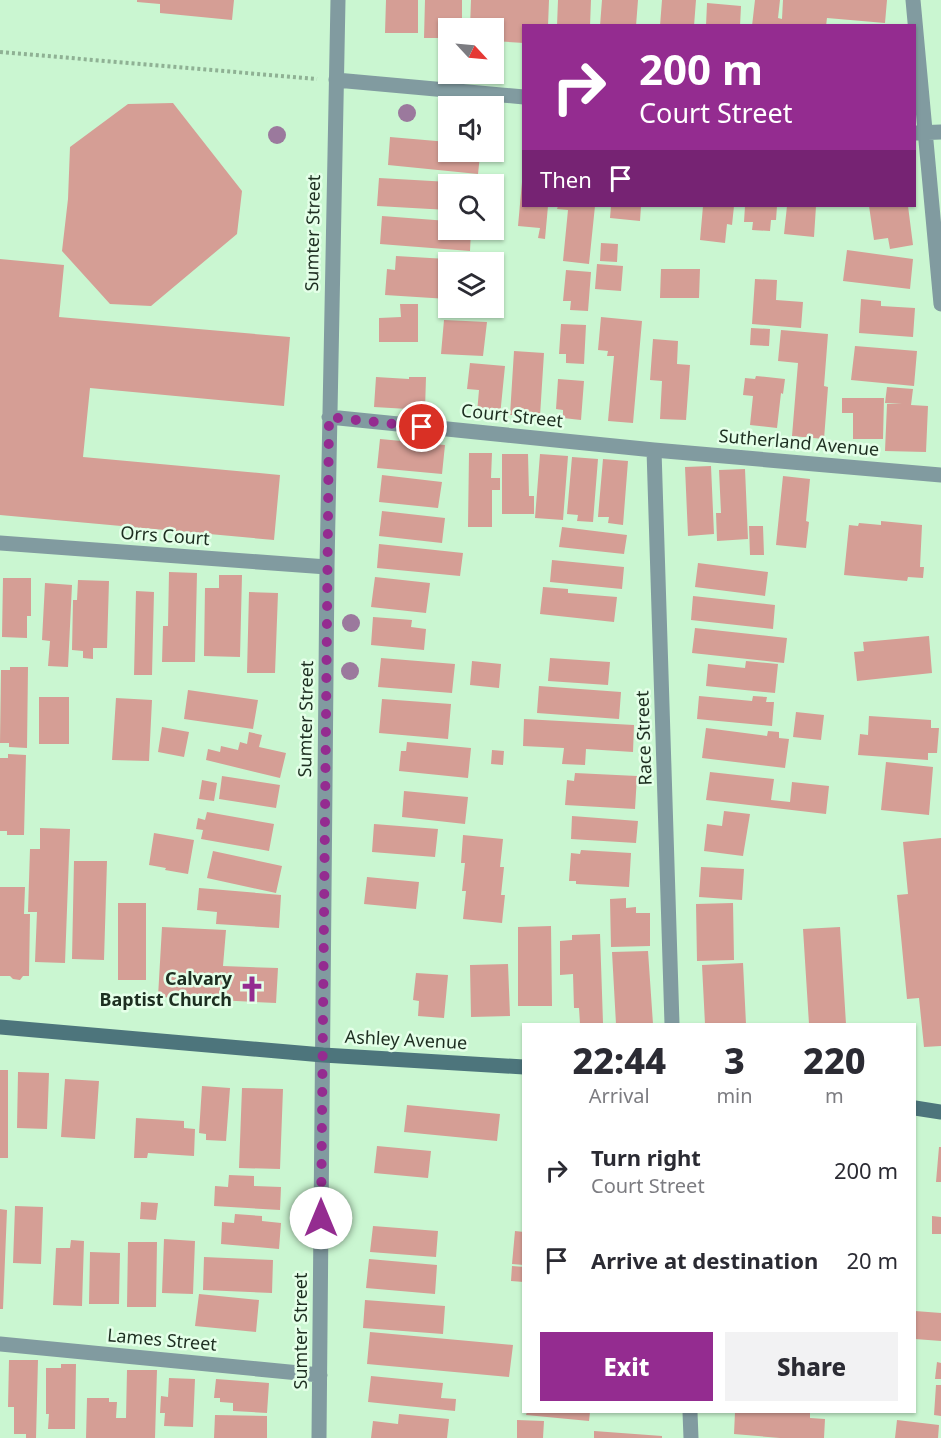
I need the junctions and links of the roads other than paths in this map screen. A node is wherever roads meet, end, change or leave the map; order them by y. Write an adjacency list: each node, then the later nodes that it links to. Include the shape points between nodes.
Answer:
1 (338, 0): 5 (street, Sumter Street)
2 (913, 0): 3 (street)
3 (914, 24)
4 (916, 57): 8 (street)
5 (336, 80): 6 (street); 10 (street, Sumter Street)
6 (522, 97)
7 (941, 132): 8 (street)
8 (920, 133): 9 (street)
9 (941, 304)
10 (329, 417): 11 (street, Court Street); 14 (street, Sumter Street)
11 (654, 450): 12 (street, Sutherland Avenue); 15 (street, Race Street)
12 (941, 475)
13 (0, 543): 14 (street, Orrs Court)
14 (327, 567): 17 (street, Sumter Street)
15 (672, 1023)
16 (0, 1027): 17 (street, Ashley Avenue)
17 (323, 1055): 18 (street, Ashley Avenue); 22 (street, Sumter Street)
18 (522, 1067)
19 (916, 1108): 20 (street)
20 (941, 1112)
21 (0, 1344): 22 (street, Lames Street)
22 (320, 1375): 24 (street, Sumter Street)
23 (690, 1413): 25 (street)
24 (319, 1438)
25 (691, 1438)

